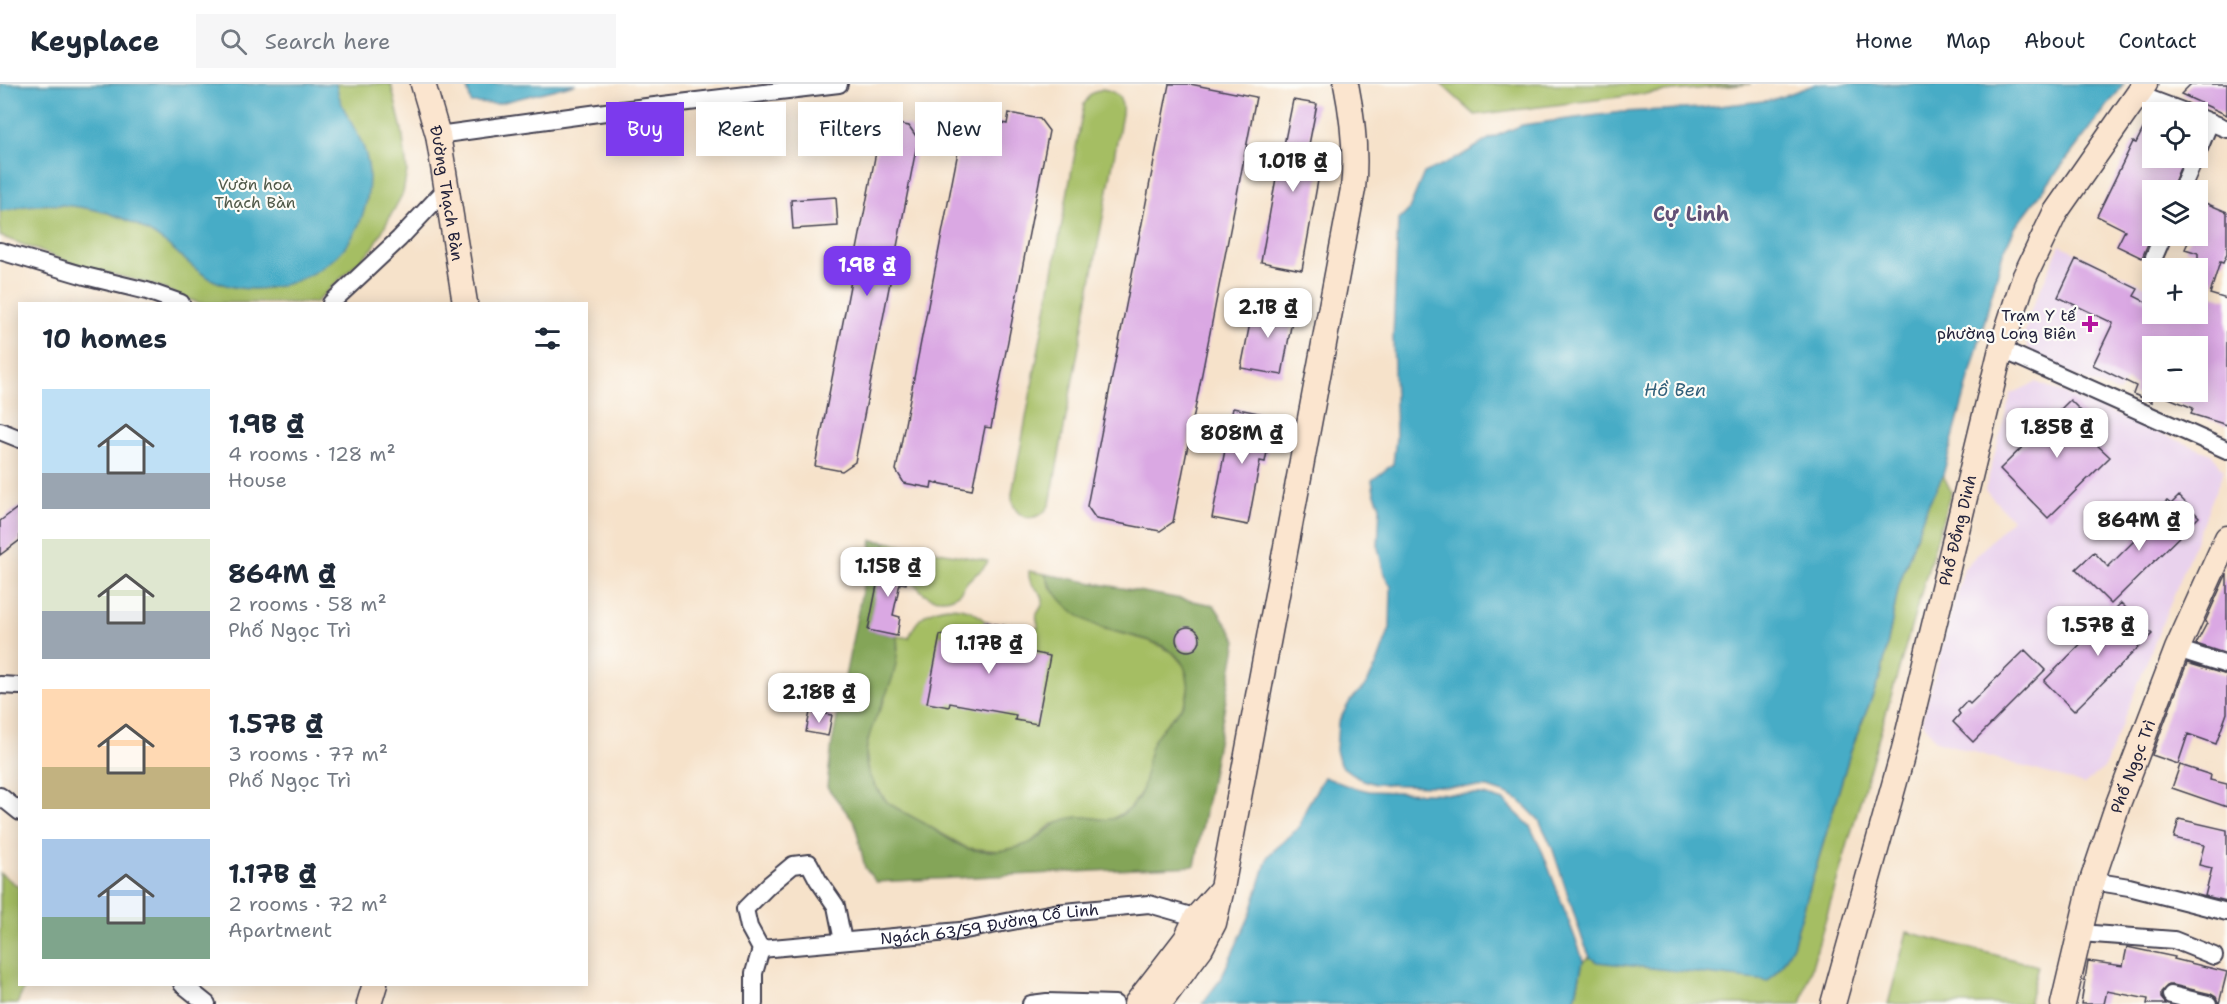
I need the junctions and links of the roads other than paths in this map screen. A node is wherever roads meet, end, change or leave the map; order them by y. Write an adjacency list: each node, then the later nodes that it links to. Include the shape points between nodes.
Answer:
1 (423, 84): 8 (street, Đường Thạch Bàn)
2 (839, 84): 8 (street)
3 (1346, 84): 29 (street, via 1355,149 1353,189 1222,888)
4 (2141, 89): 5 (street); 16 (street, Phố Đồng Dinh, via 2055,213 2024,278)
5 (2166, 102)
6 (2208, 122): 7 (street)
7 (2227, 129)
8 (438, 135): 9 (street, Đường Thạch Bàn)
9 (447, 188): 14 (street); 15 (street, Đường Thạch Bàn)
10 (2159, 246): 12 (street)
11 (0, 251): 13 (street)
12 (2154, 257)
13 (178, 302)
14 (332, 302)
15 (465, 302)
16 (2001, 349): 19 (street); 44 (street, Phố Đồng Dinh, via 1904,749)
17 (0, 431): 18 (street)
18 (18, 438)
19 (2227, 450)
20 (2227, 538): 21 (street, Phố Ngọc Trì)
21 (2176, 649): 22 (street); 27 (street, Phố Ngọc Trì)
22 (2227, 665)
23 (0, 685): 24 (street)
24 (18, 686)
25 (0, 796): 26 (street)
26 (18, 810)
27 (2092, 881): 28 (street); 30 (street, Phố Ngọc Trì)
28 (2227, 912)
29 (1205, 920): 31 (street, Ngách 63/59 Đường Cổ Linh, via 1149,904 1054,913 960,931); 42 (street); 43 (street, via 1201,948)
30 (2080, 933): 33 (street, via 2174,940); 45 (street, Phố Ngọc Trì)
31 (843, 940): 32 (street, Ngách 63/59 Đường Cổ Linh); 32 (street, via 836,906 809,863 793,865 745,909 748,927)
32 (761, 949): 39 (street, via 754,973)
33 (2214, 956)
34 (184, 986): 37 (street)
35 (374, 986): 38 (street)
36 (2171, 995): 46 (street)
37 (207, 1004)
38 (369, 1004)
39 (754, 1004)
40 (1031, 1004): 41 (street)
41 (1115, 1004)
42 (1136, 1004)
43 (1159, 1004)
44 (1833, 1004)
45 (2063, 1004)
46 (2208, 1004)

